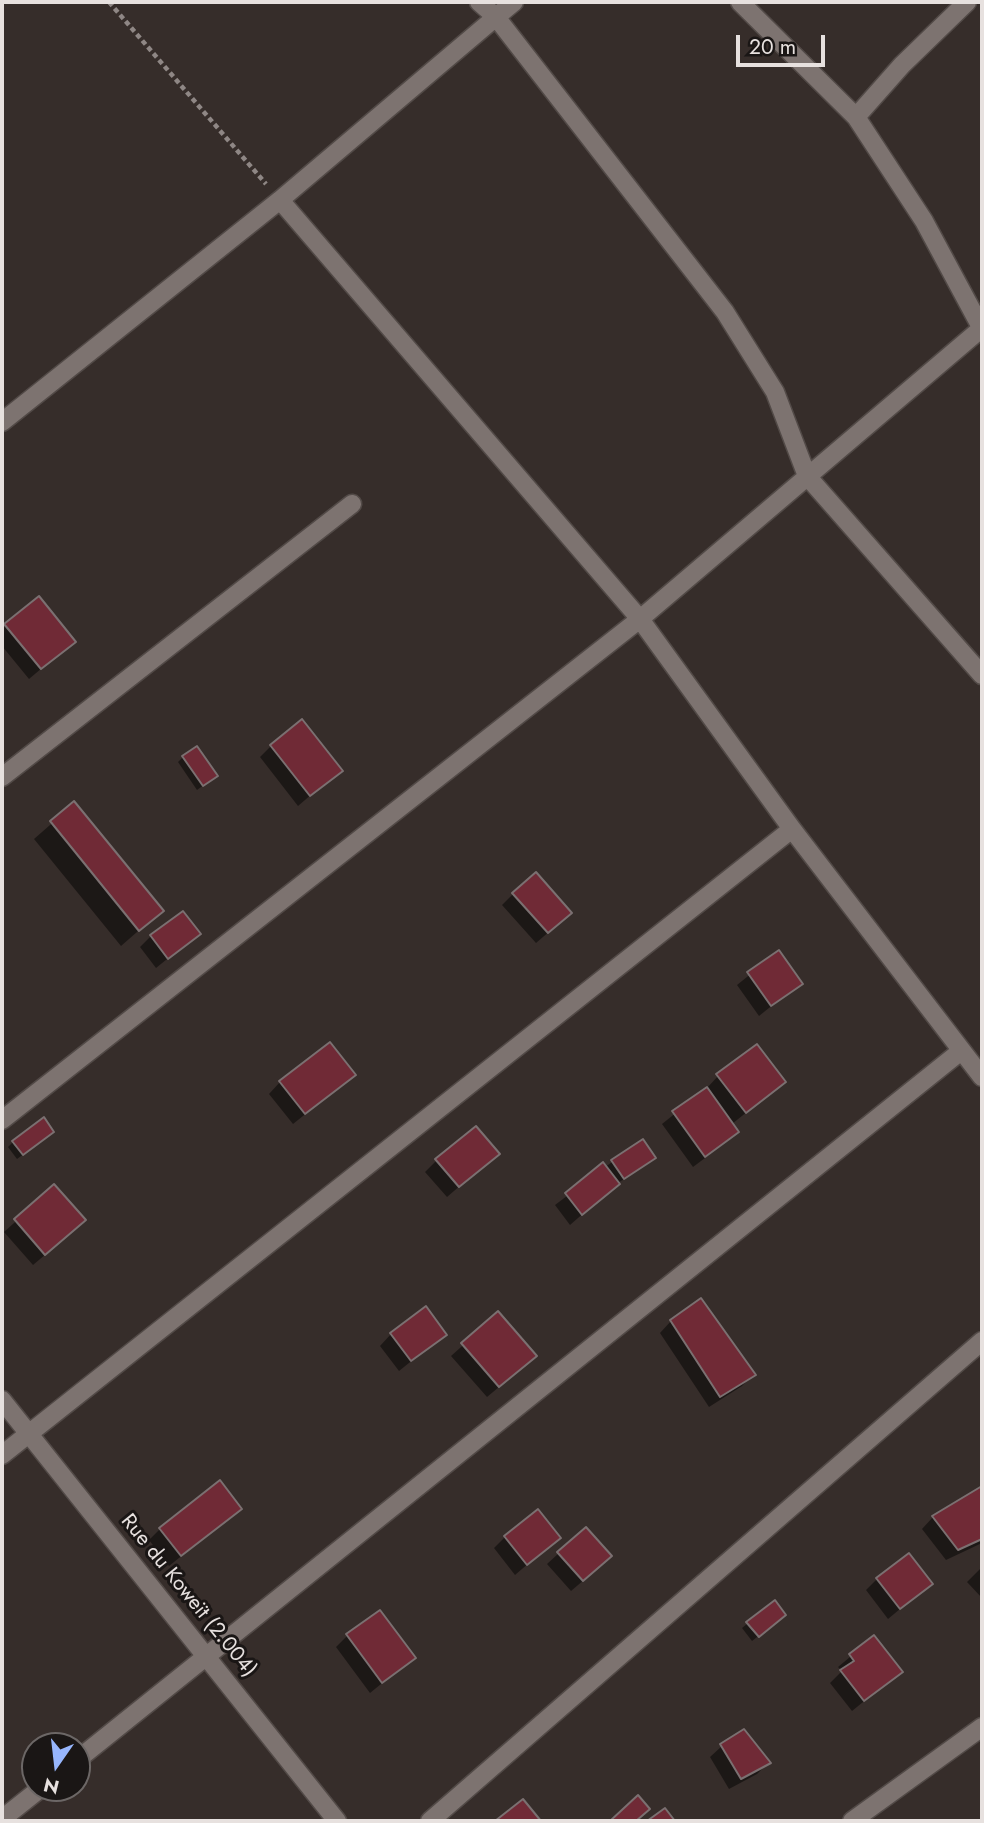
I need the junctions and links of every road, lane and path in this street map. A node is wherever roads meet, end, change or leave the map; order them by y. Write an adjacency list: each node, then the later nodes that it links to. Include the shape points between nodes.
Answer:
1 (109, 2): 8 (path)
2 (479, 2): 6 (street)
3 (514, 2): 6 (street)
4 (740, 2): 7 (street)
5 (967, 2): 7 (street)
6 (496, 17): 8 (street); 11 (street, via 725,312 775,392)
7 (856, 117): 9 (street, via 924,221)
8 (280, 200): 10 (street); 13 (street)
9 (982, 329): 11 (street)
10 (2, 422)
11 (807, 476): 13 (street); 14 (street)
12 (352, 504): 15 (street)
13 (640, 619): 16 (street); 19 (street)
14 (982, 675)
15 (2, 777)
16 (792, 829): 17 (street); 22 (street)
17 (961, 1051): 18 (street); 24 (street)
18 (982, 1077)
19 (2, 1120)
20 (982, 1341): 30 (street)
21 (2, 1400): 22 (street, Rue du Koweït (2.004))
22 (28, 1433): 23 (street); 24 (street, Rue du Koweït (2.004))
23 (2, 1455)
24 (208, 1657): 26 (street); 29 (street, Rue du Koweït (2.004))
25 (982, 1727): 31 (street)
26 (91, 1749)
27 (23, 1802): 28 (street)
28 (2, 1819)
29 (337, 1821)
30 (429, 1821)
31 (852, 1821)

